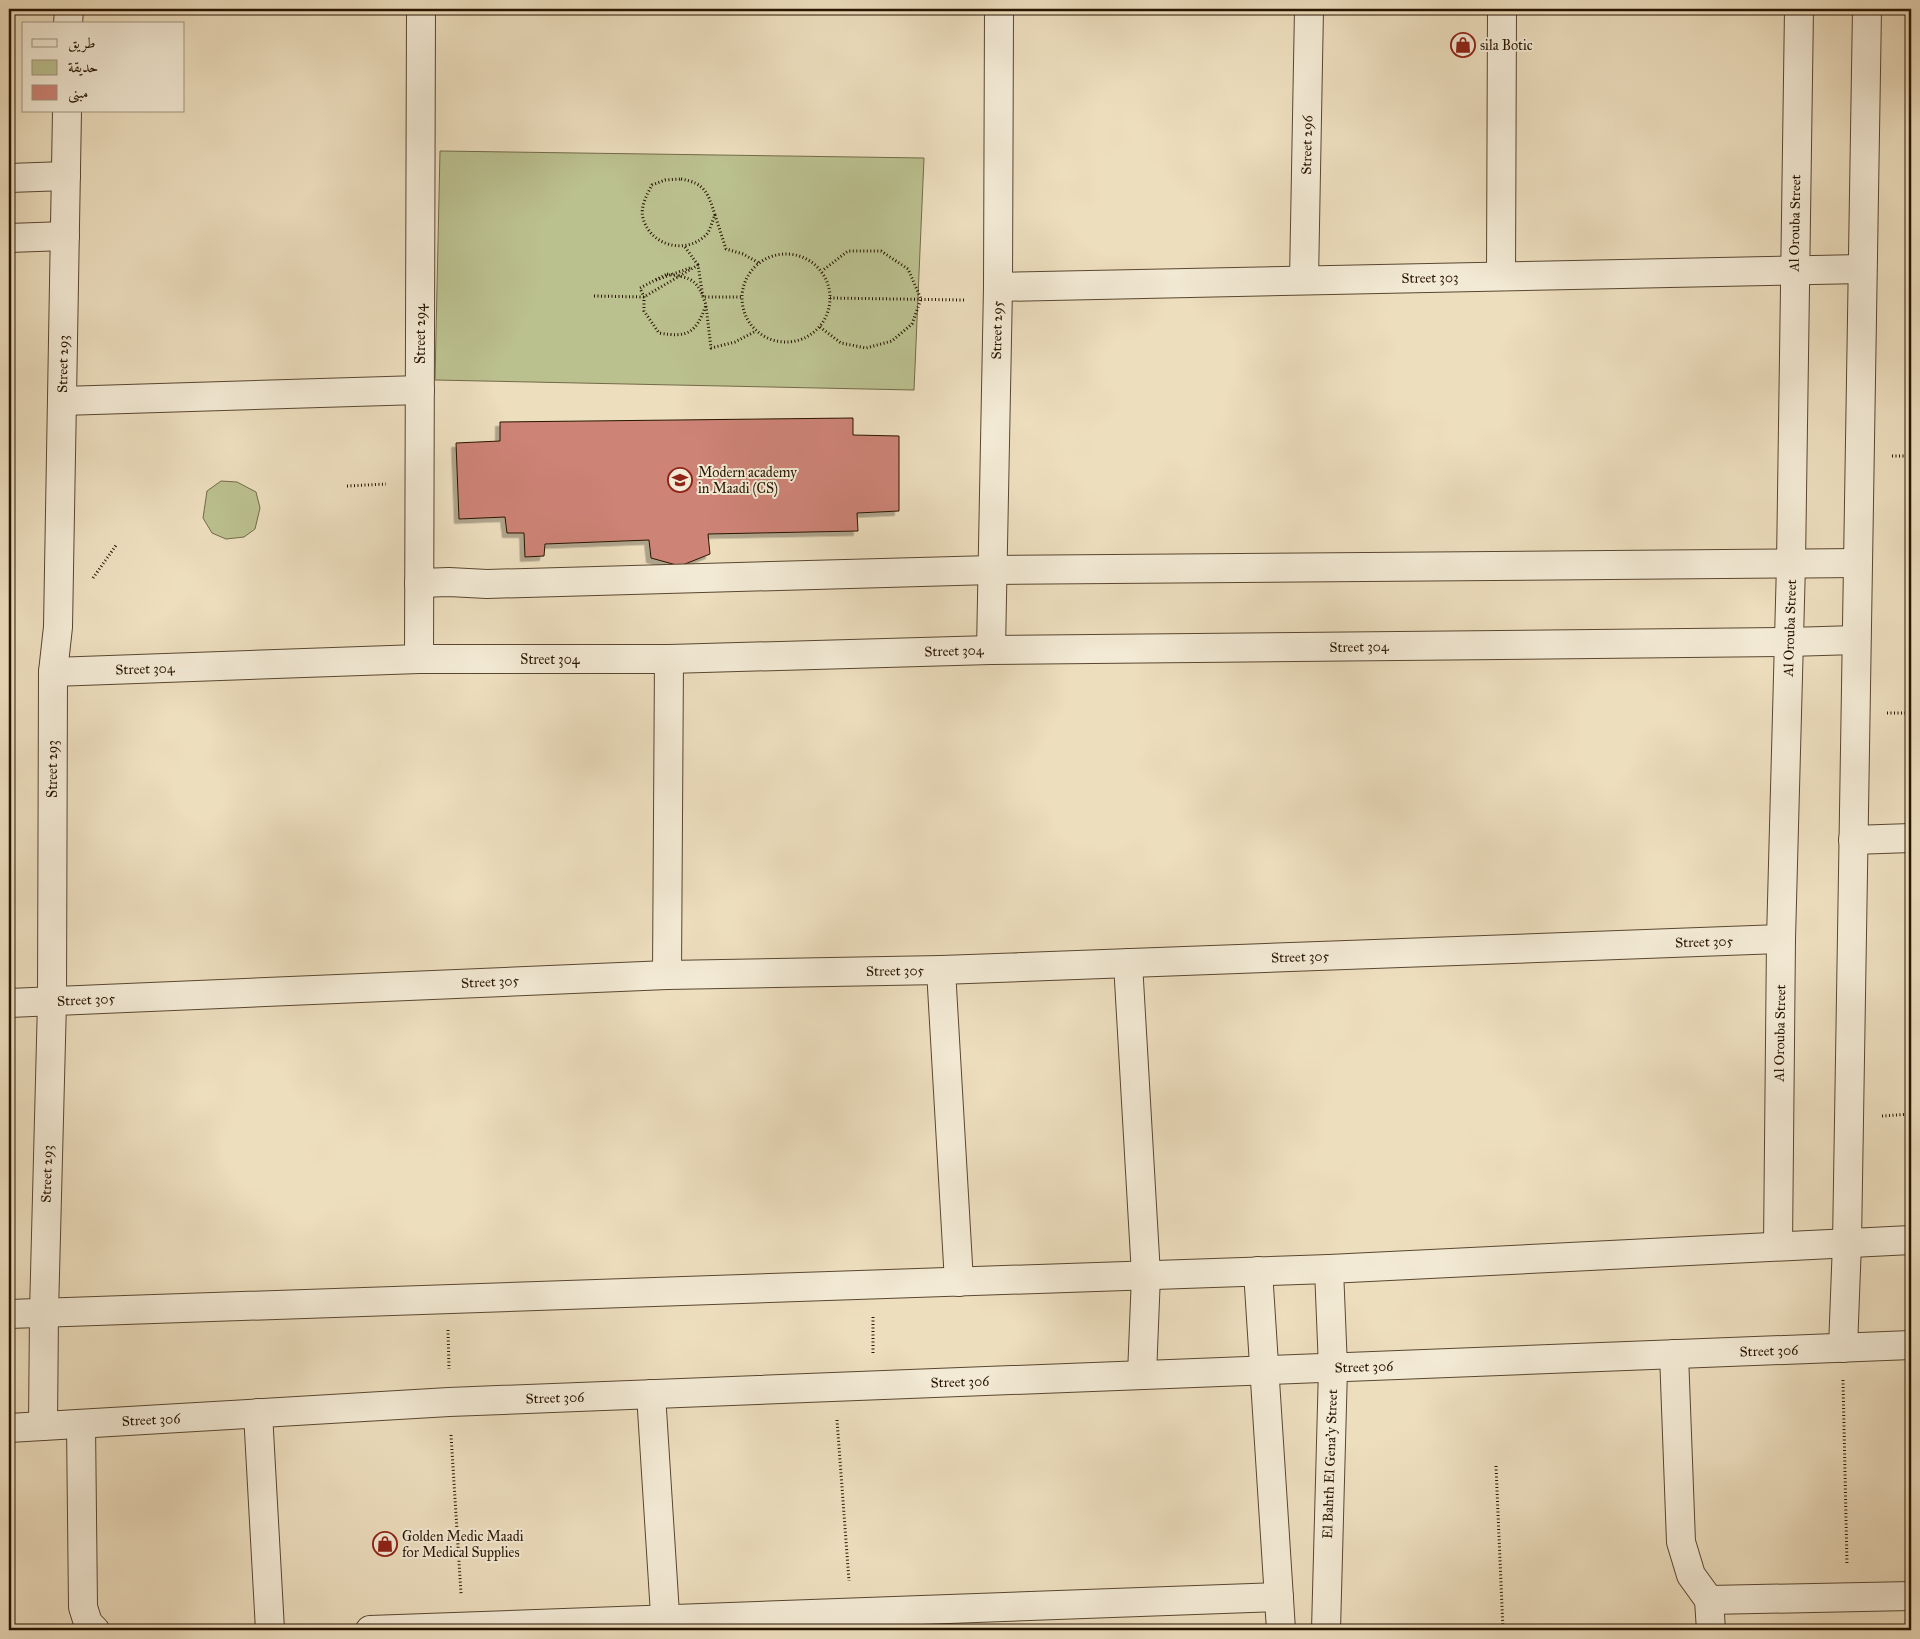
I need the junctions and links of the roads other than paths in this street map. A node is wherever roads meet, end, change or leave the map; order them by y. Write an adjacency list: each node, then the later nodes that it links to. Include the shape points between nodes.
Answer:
1 (69, 9): 8 (street)
2 (421, 9): 19 (street, Street 294)
3 (999, 9): 18 (street, Street 295)
4 (1309, 9): 17 (street, Street 296)
5 (1502, 9): 16 (street)
6 (1799, 9): 15 (street, Al Orouba Street)
7 (1867, 9): 14 (street)
8 (68, 22)
9 (67, 112): 10 (street, Street 293)
10 (66, 176): 11 (street); 12 (street, Street 293)
11 (9, 178)
12 (64, 236): 13 (street); 20 (street, Street 293)
13 (9, 238)
14 (1862, 269): 15 (street, Street 303); 22 (street)
15 (1794, 270): 16 (street, Street 303); 21 (street, Al Orouba Street)
16 (1501, 276): 17 (street, Street 303)
17 (1304, 280): 18 (street, Street 303)
18 (998, 294): 23 (street, Street 295)
19 (420, 390): 20 (street); 24 (street, Street 294)
20 (62, 401): 30 (street, Street 293, via 58,627)
21 (1792, 564): 22 (street); 23 (street); 26 (street, Al Orouba Street)
22 (1857, 564): 25 (street)
23 (992, 570): 24 (street, via 487,584); 27 (street, Street 295)
24 (419, 583): 28 (street, Street 294)
25 (1856, 640): 26 (street, Street 304); 32 (street)
26 (1789, 642): 27 (street, Street 304); 33 (street, Al Orouba Street)
27 (991, 650): 29 (street, Street 304)
28 (419, 659): 29 (street, Street 304); 30 (street, Street 304)
29 (669, 659): 36 (street)
30 (53, 672): 37 (street, Street 293)
31 (1911, 838): 32 (street)
32 (1853, 840): 40 (street)
33 (1781, 939): 34 (street, Street 305); 41 (street, Al Orouba Street)
34 (1128, 963): 35 (street, Street 305); 44 (street)
35 (941, 970): 36 (street, Street 305); 45 (street)
36 (667, 975): 37 (street, Street 305)
37 (52, 1002): 38 (street, Street 305); 46 (street, Street 293)
38 (9, 1003)
39 (1911, 1240): 40 (street)
40 (1847, 1243): 41 (street); 49 (street)
41 (1778, 1246): 42 (street)
42 (1330, 1269): 43 (street); 51 (street, El Bahth El Gena'y Street)
43 (1258, 1271): 44 (street); 52 (street)
44 (1146, 1275): 45 (street); 53 (street)
45 (959, 1282): 46 (street)
46 (44, 1313): 47 (street); 57 (street, Street 293)
47 (9, 1314)
48 (1911, 1345): 49 (street, Street 306)
49 (1843, 1348): 50 (street, Street 306)
50 (1674, 1354): 51 (street, Street 306); 61 (street, via 1681,1542 1691,1575)
51 (1333, 1368): 52 (street, Street 306); 69 (street, El Bahth El Gena'y Street)
52 (1264, 1371): 53 (street, Street 306); 60 (street)
53 (1142, 1375): 54 (street, Street 306)
54 (651, 1394): 55 (street, Street 306); 63 (street)
55 (258, 1413): 56 (street, Street 306); 66 (street)
56 (81, 1424): 57 (street, Street 306); 65 (street, via 83,1608 88,1623)
57 (43, 1426): 58 (street, Street 306)
58 (9, 1428)
59 (1911, 1596): 61 (street)
60 (1280, 1597): 62 (street); 68 (street)
61 (1710, 1600): 70 (street)
62 (852, 1621): 63 (street)
63 (666, 1625): 64 (street)
64 (456, 1628): 67 (street)
65 (96, 1630)
66 (270, 1630)
67 (370, 1630)
68 (1280, 1630)
69 (1326, 1630)
70 (1711, 1630)

